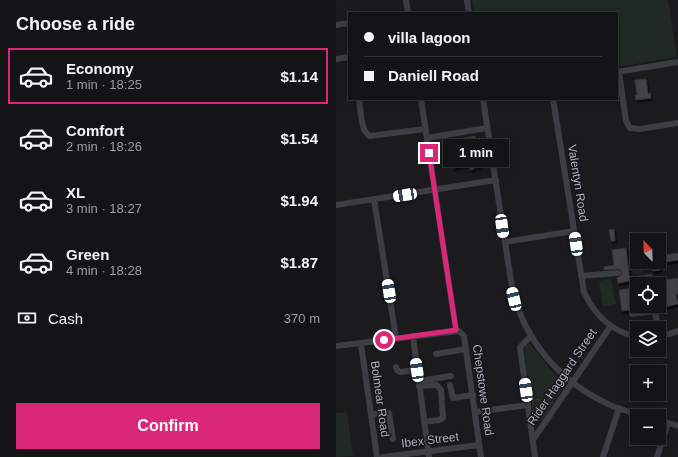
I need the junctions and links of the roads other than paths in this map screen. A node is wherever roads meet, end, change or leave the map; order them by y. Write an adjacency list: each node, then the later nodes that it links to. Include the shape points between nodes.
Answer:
1 (406, 0): 3 (street)
2 (467, 0): 4 (street)
3 (408, 12)
4 (469, 12)
5 (348, 23): 6 (street)
6 (336, 25)
7 (348, 57): 8 (street)
8 (336, 59)
9 (678, 62): 10 (street)
10 (618, 72): 15 (street, via 626,122 630,128 640,129)
11 (359, 100): 17 (street, via 366,134 374,136)
12 (421, 100): 17 (street)
13 (483, 100): 16 (street)
14 (553, 100): 23 (street, Valentyn Road)
15 (678, 123)
16 (487, 128): 18 (street); 19 (street)
17 (425, 129): 18 (street)
18 (426, 138): 20 (street)
19 (496, 180): 20 (street); 24 (street)
20 (435, 190): 21 (street); 30 (street)
21 (374, 199): 22 (street); 36 (street)
22 (336, 205)
23 (574, 231): 24 (street); 26 (street, Valentyn Road)
24 (504, 242): 35 (street, via 514,299)
25 (618, 273): 26 (street)
26 (581, 276): 29 (street, Valentyn Road, via 590,305)
27 (632, 314): 28 (street, via 655,311)
28 (657, 321)
29 (610, 327): 32 (street, Valentyn Road); 45 (street, Rider Haggard Street)
30 (456, 330): 34 (street); 39 (street, Chepstowe Road, via 464,335)
31 (678, 331): 33 (street)
32 (630, 334)
33 (666, 335)
34 (413, 336): 36 (street); 42 (street)
35 (531, 336): 45 (street, via 550,362); 48 (street, via 520,347)
36 (396, 338): 37 (street)
37 (361, 344): 38 (street); 52 (street, Bolmear Road)
38 (336, 346)
39 (466, 349): 40 (street); 47 (street, Chepstowe Road)
40 (436, 354)
41 (396, 367): 42 (street, via 400,372)
42 (417, 370): 44 (street)
43 (451, 376): 44 (street)
44 (419, 383): 53 (street); 53 (street, via 437,385 441,390 443,418)
45 (573, 383): 49 (street); 57 (street, Rider Haggard Street)
46 (450, 385): 47 (street, via 452,398)
47 (472, 395): 50 (street, Chepstowe Road)
48 (528, 403): 50 (street); 57 (street)
49 (618, 408): 51 (street); 64 (street)
50 (475, 412): 58 (street, Chepstowe Road)
51 (630, 412)
52 (371, 414): 56 (street, via 389,413); 60 (street, Bolmear Road)
53 (424, 422): 59 (street)
54 (668, 423): 55 (street); 65 (street)
55 (678, 426)
56 (393, 440)
57 (533, 440): 63 (street)
58 (479, 445): 59 (street, Ibex Street); 62 (street, Chepstowe Road)
59 (429, 454): 61 (street, Ibex Street)
60 (377, 457)
61 (383, 457)
62 (481, 457)
63 (535, 457)
64 (603, 457)
65 (657, 457)

